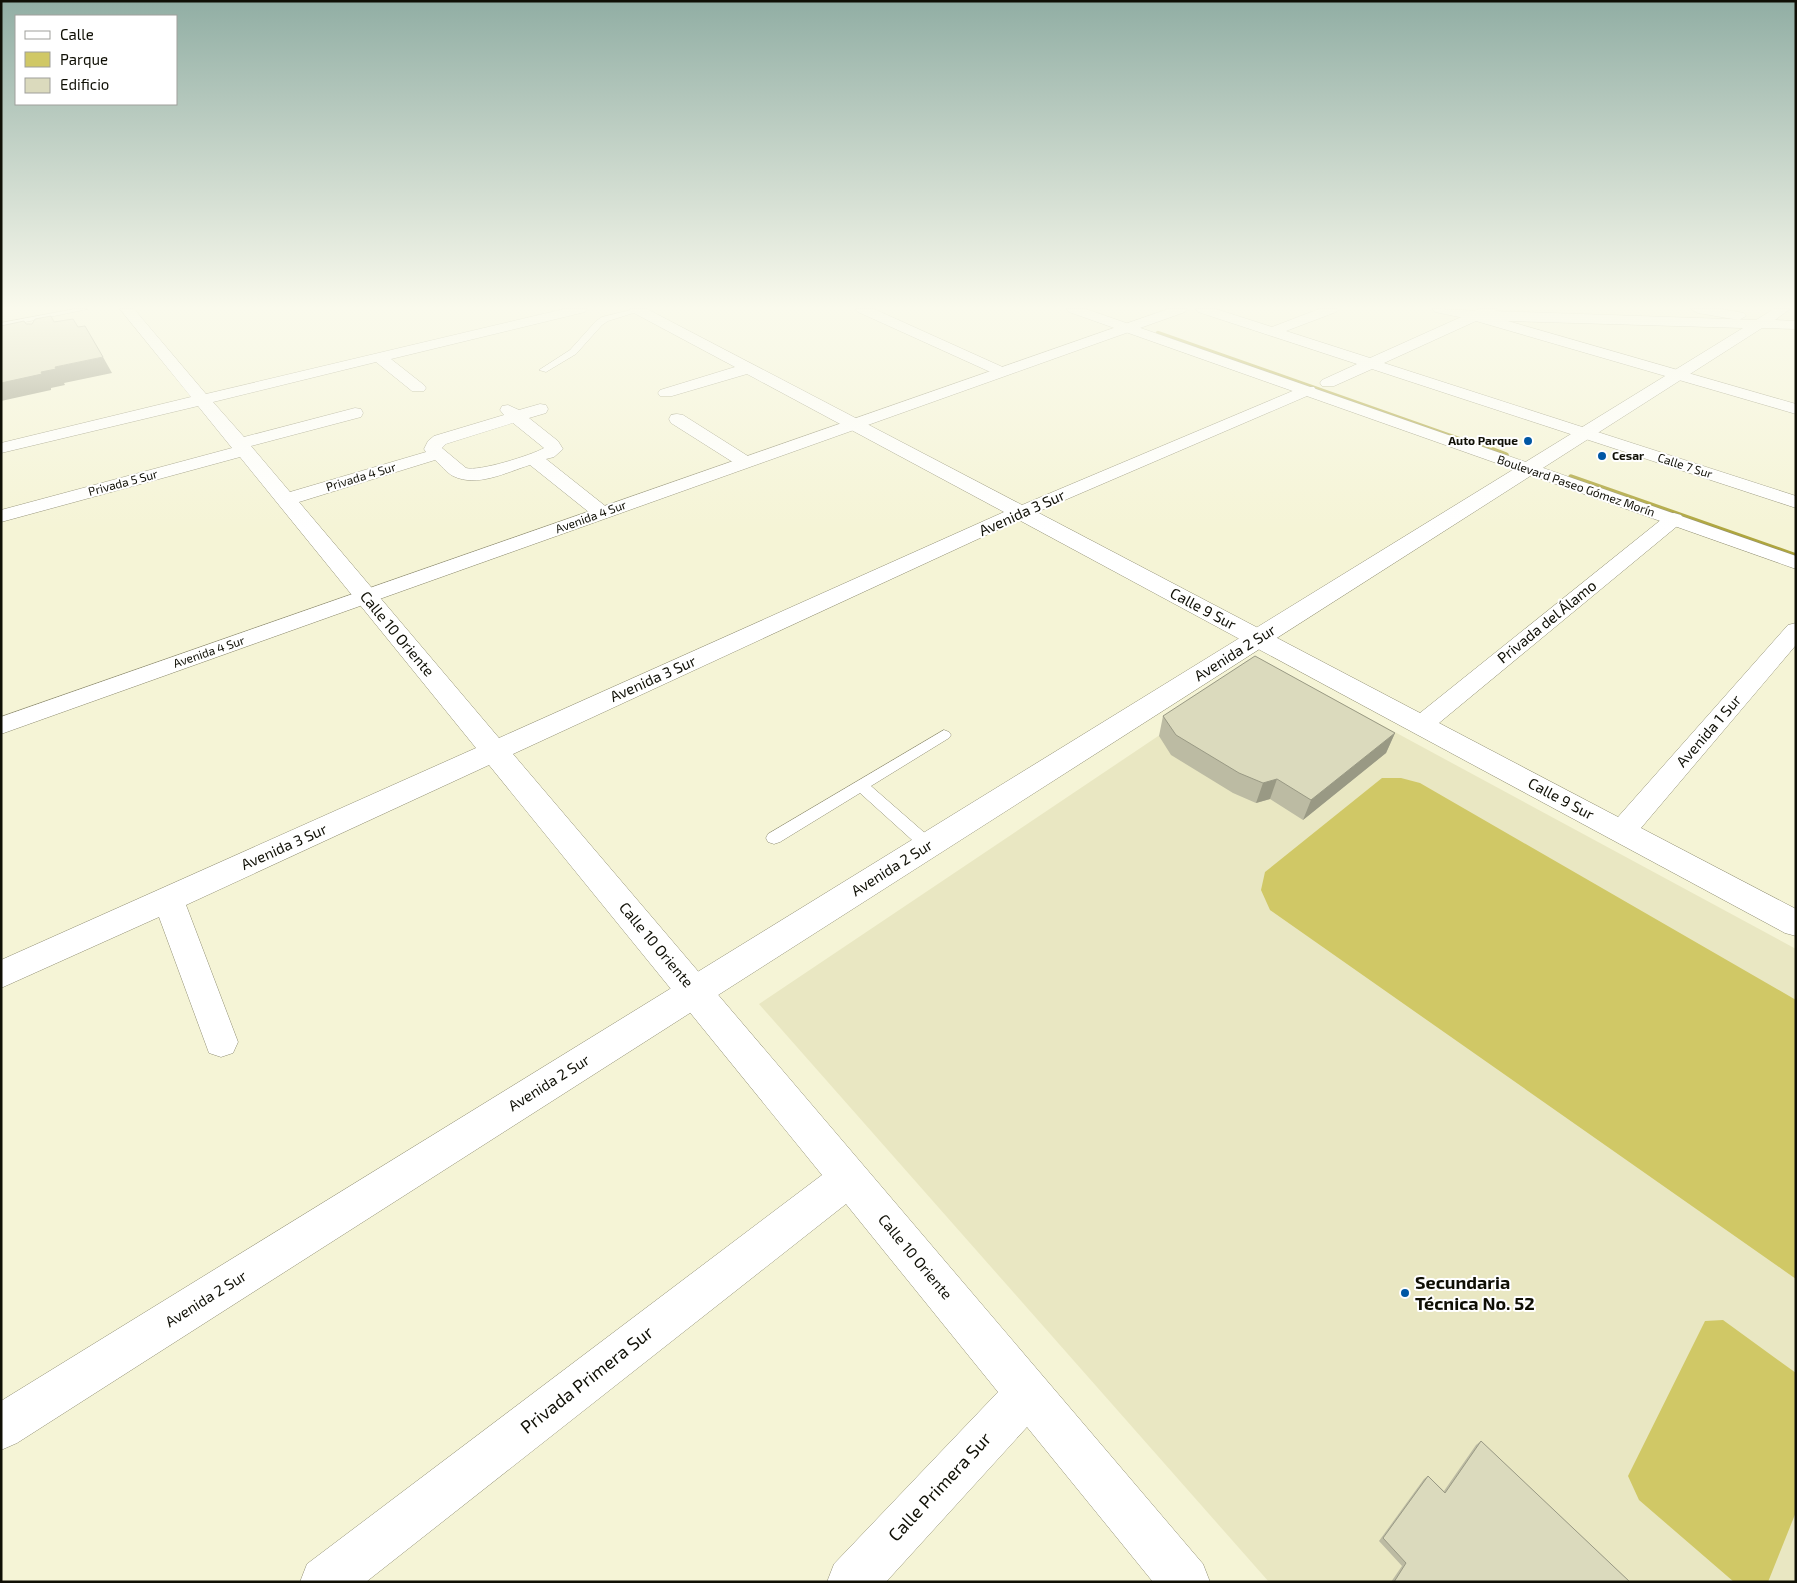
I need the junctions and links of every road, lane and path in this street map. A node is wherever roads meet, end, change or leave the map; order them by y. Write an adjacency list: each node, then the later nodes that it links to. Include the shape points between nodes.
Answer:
1 (189, 383): 16 (street, Calle 10 Oriente)
2 (275, 383): 16 (street)
3 (412, 383): 14 (street)
4 (702, 383): 15 (street)
5 (777, 383): 22 (street, Calle 9 Sur)
6 (970, 383): 22 (street, Avenida 4 Sur)
7 (1305, 383): 13 (street, Boulevard Paseo Gómez Morín)
8 (1307, 383): 13 (street, Boulevard Paseo Gómez Morín)
9 (1328, 383): 13 (street, Avenida 3 Sur)
10 (1429, 383): 23 (street, Calle 7 Sur)
11 (1665, 383): 23 (street, Avenida 2 Sur)
12 (1701, 383): 18 (street)
13 (1318, 387): 29 (street, Boulevard Paseo Gómez Morín); 32 (street, Avenida 3 Sur)
14 (418, 388)
15 (666, 394)
16 (203, 400): 24 (street, Calle 10 Oriente); 25 (street)
17 (540, 409): 20 (street, Privada 4 Sur)
18 (1796, 409)
19 (355, 413): 24 (street, Privada 5 Sur)
20 (513, 413): 26 (street, Privada 4 Sur); 27 (street, via 554,449)
21 (677, 419): 28 (street)
22 (853, 423): 28 (street, Avenida 4 Sur); 32 (street, Calle 9 Sur)
23 (1584, 433): 29 (street, Avenida 2 Sur); 31 (street, Calle 7 Sur)
24 (242, 447): 30 (street, Calle 10 Oriente); 34 (street, Privada 5 Sur)
25 (1, 448)
26 (437, 448): 27 (street, via 459,472 469,475 483,474); 30 (street, Privada 4 Sur)
27 (533, 458): 33 (street)
28 (745, 462): 33 (street, Avenida 4 Sur)
29 (1536, 464): 35 (street, Boulevard Paseo Gómez Morín); 36 (street, Boulevard Paseo Gómez Morín); 40 (street, Avenida 2 Sur)
30 (285, 500): 38 (street, Calle 10 Oriente)
31 (1796, 502)
32 (1021, 512): 40 (street, Calle 9 Sur); 44 (street, Avenida 3 Sur)
33 (602, 513): 38 (street, Avenida 4 Sur)
34 (1, 516)
35 (1674, 519): 37 (street, Boulevard Paseo Gómez Morín); 41 (street, Privada del Álamo)
36 (1749, 529)
37 (1796, 563)
38 (366, 597): 42 (street, Avenida 4 Sur); 44 (street, Calle 10 Oriente)
39 (1796, 630): 46 (street, Avenida 1 Sur)
40 (1258, 638): 41 (street, Calle 9 Sur); 48 (street, Avenida 2 Sur)
41 (1420, 725): 46 (street, Calle 9 Sur)
42 (1, 726)
43 (944, 735): 45 (lane)
44 (495, 751): 49 (street, Avenida 3 Sur); 52 (street, Calle 10 Oriente)
45 (861, 786): 47 (lane); 48 (lane)
46 (1622, 832): 50 (street, Calle 9 Sur)
47 (774, 838)
48 (928, 845): 52 (street, Avenida 2 Sur)
49 (168, 899): 51 (street, Avenida 3 Sur); 53 (street)
50 (1796, 924)
51 (1, 975)
52 (695, 992): 54 (street, Calle 10 Oriente); 56 (street, Avenida 2 Sur)
53 (221, 1042)
54 (849, 1178): 55 (street, Calle 10 Oriente); 57 (street, Privada Primera Sur)
55 (1028, 1393): 58 (street, Calle Primera Sur); 59 (street, Calle 10 Oriente)
56 (1, 1427)
57 (325, 1582)
58 (852, 1582)
59 (1185, 1582)

